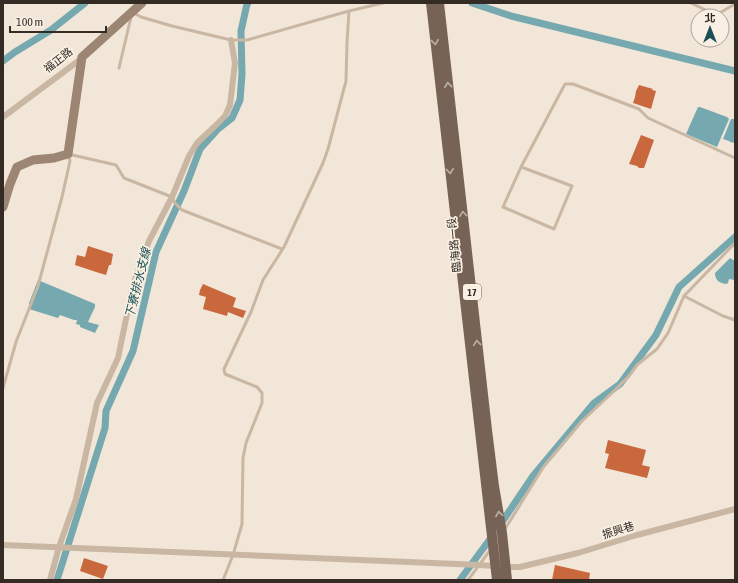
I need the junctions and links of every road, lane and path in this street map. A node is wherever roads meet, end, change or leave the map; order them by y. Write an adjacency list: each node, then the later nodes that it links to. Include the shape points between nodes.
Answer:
1 (142, 3): 8 (street, 福正路)
2 (383, 3): 7 (lane)
3 (431, 3): 25 (main road, 臨海路一段 / 17, one-way to 25)
4 (439, 3): 24 (main road, 臨海路一段 / 17, one-way to 4, via 487,430)
5 (691, 3): 6 (lane, via 716,15)
6 (735, 4)
7 (350, 11): 9 (lane, via 247,40); 19 (lane, via 346,81 328,149)
8 (132, 12): 9 (lane, via 172,26); 10 (street, 福正路); 11 (lane)
9 (231, 40): 16 (street, via 235,64 230,105 225,116 197,143)
10 (82, 57): 12 (street, 福正路); 13 (street)
11 (119, 68)
12 (3, 117)
13 (68, 154): 16 (lane, via 116,165 124,178); 17 (street, via 33,160 17,167); 22 (lane, via 70,161 62,197 38,286 16,342)
14 (735, 158): 15 (lane, via 648,118 639,108 573,84 565,84)
15 (522, 167): 15 (lane, via 572,186 554,229 503,207)
16 (172, 197): 19 (lane, via 182,210); 27 (street, via 149,241 133,285 118,358 97,403 76,499)
17 (3, 207)
18 (735, 243): 20 (lane)
19 (282, 249): 28 (lane, via 263,280 224,369 225,374 257,387 262,393 262,403 246,443 243,458 242,524)
20 (684, 296): 21 (lane); 24 (lane, via 668,333 657,349 637,365 629,376 582,421 544,466)
21 (735, 320)
22 (3, 388)
23 (735, 509): 31 (street, 振興巷, via 578,553 520,567)
24 (502, 533): 25 (lane); 31 (main road, 臨海路一段 / 17)
25 (493, 542): 29 (lane); 30 (main road, 臨海路一段 / 17)
26 (3, 545): 27 (street, 振興巷)
27 (59, 547): 28 (street, 振興巷); 32 (street)
28 (233, 555): 29 (street, 振興巷); 33 (lane)
29 (480, 565): 30 (street, 振興巷); 34 (lane)
30 (495, 566): 31 (street, 振興巷); 35 (main road, 臨海路一段 / 17)
31 (506, 567): 36 (main road, 臨海路一段 / 17)
32 (50, 580)
33 (223, 580)
34 (468, 580)
35 (496, 580)
36 (507, 580)

